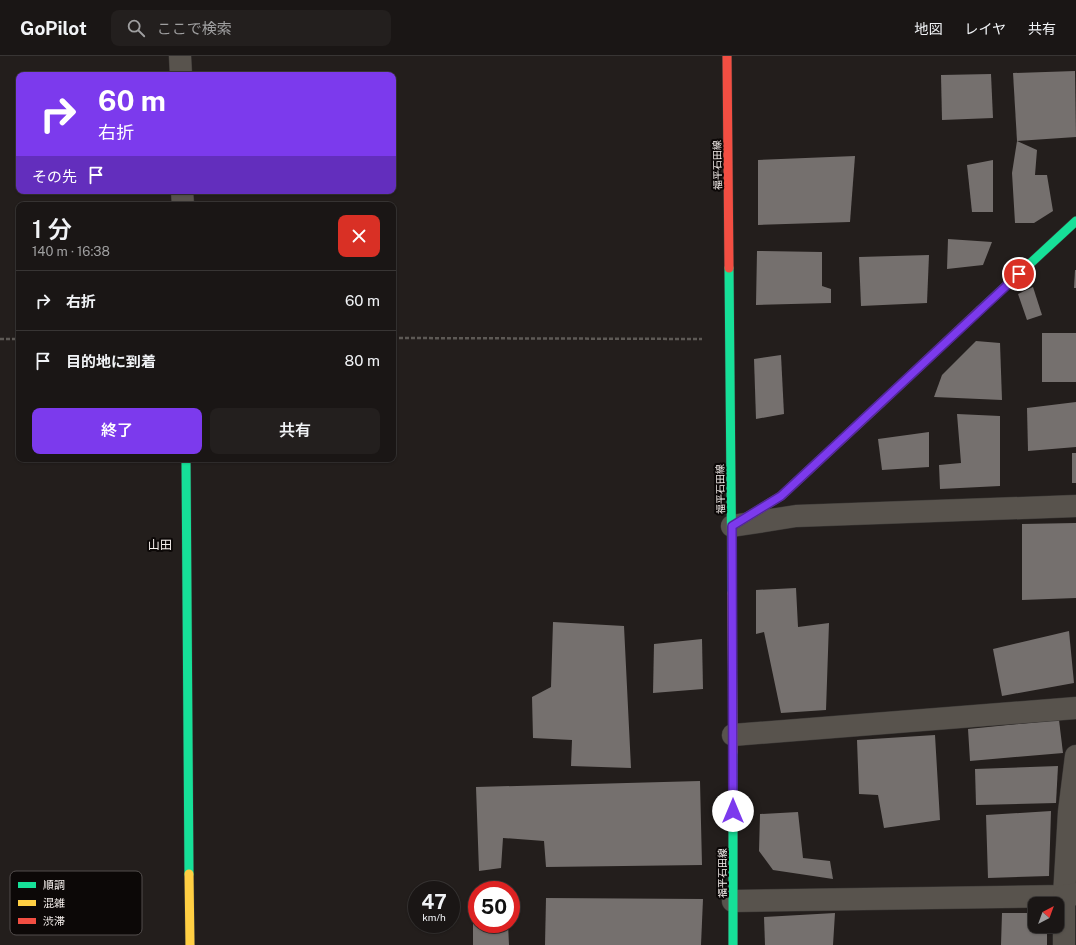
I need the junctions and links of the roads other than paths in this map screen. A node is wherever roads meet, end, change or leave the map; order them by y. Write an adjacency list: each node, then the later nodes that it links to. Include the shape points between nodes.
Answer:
1 (180, 56): 3 (street)
2 (727, 56): 7 (street, 福平石田線)
3 (181, 72)
4 (1076, 221): 7 (street, via 781,496)
5 (186, 462): 13 (street)
6 (1076, 506): 7 (street, via 796,516)
7 (732, 526): 9 (street, 福平石田線)
8 (1076, 708): 9 (street)
9 (733, 735): 12 (street, 福平石田線)
10 (1076, 756): 11 (street, via 1070,812)
11 (1070, 895): 12 (street); 15 (street)
12 (733, 901): 14 (street, 福平石田線)
13 (190, 945)
14 (733, 945)
15 (1064, 945)

